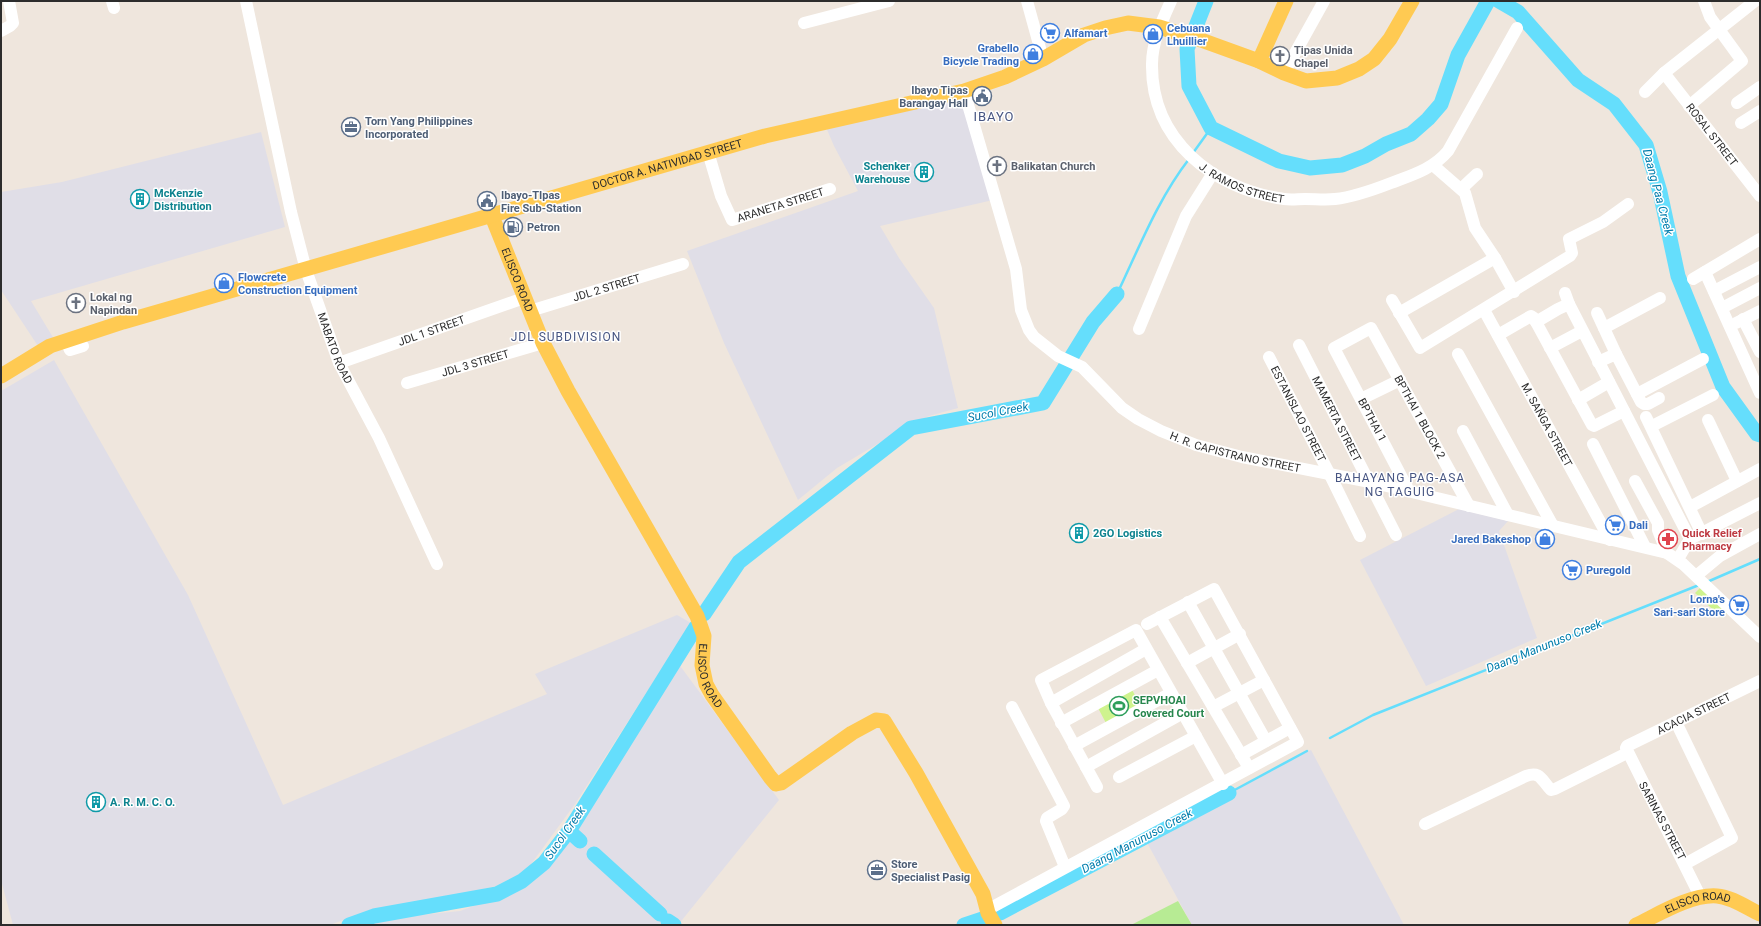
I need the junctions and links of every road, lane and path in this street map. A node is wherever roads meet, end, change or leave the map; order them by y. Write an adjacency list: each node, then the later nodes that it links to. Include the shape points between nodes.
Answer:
1 (9, 1): 16 (street, via 13,23)
2 (246, 1): 41 (street, MABATO ROAD, via 291,212)
3 (889, 1): 11 (street)
4 (1027, 1): 17 (street)
5 (1171, 1): 13 (street, J. RAMOS STREET)
6 (1286, 1): 18 (main road)
7 (1324, 1): 19 (street)
8 (1412, 1): 19 (main road, DOCTOR A. NATIVIDAD STREET, via 1390,39 1374,59 1359,69 1337,78 1306,81)
9 (1704, 1): 15 (street)
10 (1755, 1): 15 (street)
11 (846, 6): 12 (street)
12 (804, 23)
13 (1159, 27): 17 (main road, DOCTOR A. NATIVIDAD STREET, via 1128,23 1104,28 1084,35); 18 (main road, DOCTOR A. NATIVIDAD STREET); 30 (street, J. RAMOS STREET, via 1152,63 1154,94 1168,130 1190,156)
14 (1517, 28): 29 (street, J. RAMOS STREET, via 1448,151)
15 (1719, 29): 20 (street); 25 (street, via 1742,61)
16 (1, 31)
17 (1043, 59): 22 (main road, DOCTOR A. NATIVIDAD STREET, via 1005,77)
18 (1259, 60): 19 (main road, DOCTOR A. NATIVIDAD STREET)
19 (1284, 73)
20 (1664, 73): 23 (street); 25 (street, ROSAL STREET)
21 (1760, 87): 24 (street)
22 (964, 91): 28 (main road, DOCTOR A. NATIVIDAD STREET, via 765,136); 92 (street, H. R. CAPISTRANO STREET, via 1016,269 1021,310 1031,333 1063,358 1082,367 1122,408 1161,432 1196,445 1242,457)
23 (1645, 92)
24 (1737, 103)
25 (1689, 106): 34 (street, ROSAL STREET)
26 (1760, 111): 27 (street)
27 (1741, 123)
28 (708, 152): 33 (street, ARANETA STREET, via 721,196 732,220); 36 (main road, DOCTOR A. NATIVIDAD STREET)
29 (1434, 166): 30 (street, J. RAMOS STREET, via 1356,195 1335,199 1284,199 1252,192); 32 (street)
30 (1212, 173): 62 (street, via 1186,216)
31 (1477, 174): 32 (street)
32 (1461, 188): 38 (street, via 1465,193 1475,228)
33 (830, 189)
34 (1760, 196)
35 (1628, 204): 46 (street, via 1603,222 1569,239 1572,253 1570,256)
36 (491, 214): 41 (main road, DOCTOR A. NATIVIDAD STREET); 51 (main road, ELISCO ROAD)
37 (1760, 239): 42 (street)
38 (1495, 258): 46 (street); 55 (street)
39 (683, 264): 51 (street, JDL 2 STREET)
40 (1760, 267): 45 (street)
41 (306, 270): 65 (main road, DOCTOR A. NATIVIDAD STREET, via 123,322); 76 (street, MABATO ROAD)
42 (1705, 272): 43 (street); 45 (street)
43 (1692, 279)
44 (1760, 288): 52 (street)
45 (1714, 291): 52 (street)
46 (1514, 292): 53 (street)
47 (1565, 293): 50 (street)
48 (1660, 298): 61 (street)
49 (1392, 300): 55 (street)
50 (1569, 304): 58 (street); 63 (street)
51 (527, 305): 66 (main road, ELISCO ROAD); 76 (street, JDL 1 STREET)
52 (1722, 308): 59 (street)
53 (1484, 310): 55 (street, via 1420,348); 64 (street, M. SAÑGA STREET)
54 (1760, 311): 57 (street)
55 (1399, 313)
56 (1597, 313): 61 (street)
57 (1743, 320): 59 (street); 70 (street)
58 (1536, 322): 64 (street, via 1531,316); 69 (street)
59 (1730, 327): 81 (street)
60 (1371, 328): 78 (street, BPTHAI 1 BLOCK 2); 85 (street, BPTHAI 1, via 1334,348)
61 (1604, 328): 72 (street)
62 (1139, 329)
63 (1582, 331): 69 (street); 75 (street)
64 (1498, 335): 107 (street, M. SAÑGA STREET)
65 (66, 341): 68 (street, via 70,350); 77 (main road, DOCTOR A. NATIVIDAD STREET, via 50,346)
66 (543, 343): 80 (street, JDL 3 STREET); 147 (main road, ELISCO ROAD, via 697,616 704,636 702,665 706,684 770,777 776,784 781,783 852,733 876,720 884,721 980,888)
67 (1299, 345): 95 (street, MAMERTA STREET)
68 (83, 346)
69 (1550, 348): 86 (street)
70 (1760, 352)
71 (1458, 354): 101 (street)
72 (1616, 354): 75 (street); 82 (street)
73 (1268, 357): 92 (street, ESTANISLAO STREET)
74 (1703, 360): 82 (street)
75 (1598, 362): 79 (street)
76 (339, 363): 110 (street, MABATO ROAD, via 379,438)
77 (1, 376)
78 (1400, 380): 85 (street); 98 (street, BPTHAI 1 BLOCK 2)
79 (1609, 382): 86 (street); 87 (street)
80 (407, 383)
81 (1760, 393)
82 (1637, 394): 84 (street, via 1644,404)
83 (1713, 395): 99 (street, via 1649,421)
84 (1659, 398)
85 (1361, 400): 96 (street, BPTHAI 1)
86 (1578, 400): 87 (street, via 1592,426)
87 (1624, 411): 106 (street)
88 (1708, 420): 94 (street)
89 (1463, 431): 100 (street)
90 (1593, 444): 108 (street)
91 (1760, 469): 94 (street)
92 (1330, 475): 95 (street, H. R. CAPISTRANO STREET); 105 (street, ESTANISLAO STREET)
93 (1635, 481): 109 (street, via 1658,523 1658,530)
94 (1737, 481): 99 (street)
95 (1370, 482): 96 (street, H. R. CAPISTRANO STREET); 104 (street, MAMERTA STREET)
96 (1409, 491): 98 (street, H. R. CAPISTRANO STREET)
97 (1760, 503): 102 (street)
98 (1469, 506): 100 (street, H. R. CAPISTRANO STREET)
99 (1690, 507): 102 (street)
100 (1508, 515): 101 (street, H. R. CAPISTRANO STREET)
101 (1553, 526): 107 (street, H. R. CAPISTRANO STREET)
102 (1702, 534): 106 (street)
103 (1760, 534): 111 (street, via 1720,556)
104 (1396, 535)
105 (1360, 536)
106 (1690, 539): 109 (street)
107 (1610, 540): 108 (street, H. R. CAPISTRANO STREET)
108 (1645, 547): 109 (street, H. R. CAPISTRANO STREET)
109 (1672, 556): 111 (street, H. R. CAPISTRANO STREET)
110 (437, 564)
111 (1701, 581): 116 (street, H. R. CAPISTRANO STREET)
112 (1188, 602): 113 (street); 115 (street, via 1214,589); 117 (street)
113 (1160, 617): 114 (street); 119 (street)
114 (1147, 624)
115 (1240, 634): 117 (street); 121 (street)
116 (1760, 637)
117 (1214, 648): 119 (street); 124 (street)
118 (1146, 649): 120 (street); 125 (street); 125 (street, via 1136,630 1043,678 1042,683)
119 (1187, 663): 127 (street)
120 (1158, 670): 123 (street); 130 (street)
121 (1264, 680): 124 (street); 131 (street)
122 (1760, 681): 129 (street, ACACIA STREET)
123 (1171, 693): 128 (street); 134 (street)
124 (1239, 694): 127 (street); 133 (street)
125 (1051, 703): 130 (street)
126 (1012, 707): 144 (street, via 1064,806 1046,821)
127 (1213, 708): 136 (street)
128 (1183, 713): 132 (street); 137 (street)
129 (1676, 722): 135 (street, ACACIA STREET); 143 (street, via 1732,838)
130 (1061, 723): 134 (street)
131 (1290, 728): 133 (street); 138 (street, via 1298,742)
132 (1196, 736): 139 (street); 140 (street)
133 (1266, 741): 136 (street)
134 (1074, 746): 137 (street)
135 (1627, 750): 142 (street, ACACIA STREET, via 1555,789 1551,790 1538,775 1526,776); 143 (street, SARINAS STREET)
136 (1241, 755): 138 (street)
137 (1086, 767): 141 (street)
138 (1249, 768): 140 (street)
139 (1119, 777)
140 (1223, 784): 144 (street)
141 (1098, 787)
142 (1425, 824)
143 (1685, 864): 145 (street, SARINAS STREET)
144 (1065, 867): 147 (street)
145 (1700, 896): 146 (main road, ELISCO ROAD, via 1718,896); 148 (main road, ELISCO ROAD)
146 (1760, 914)
147 (990, 917)
148 (1636, 925)

